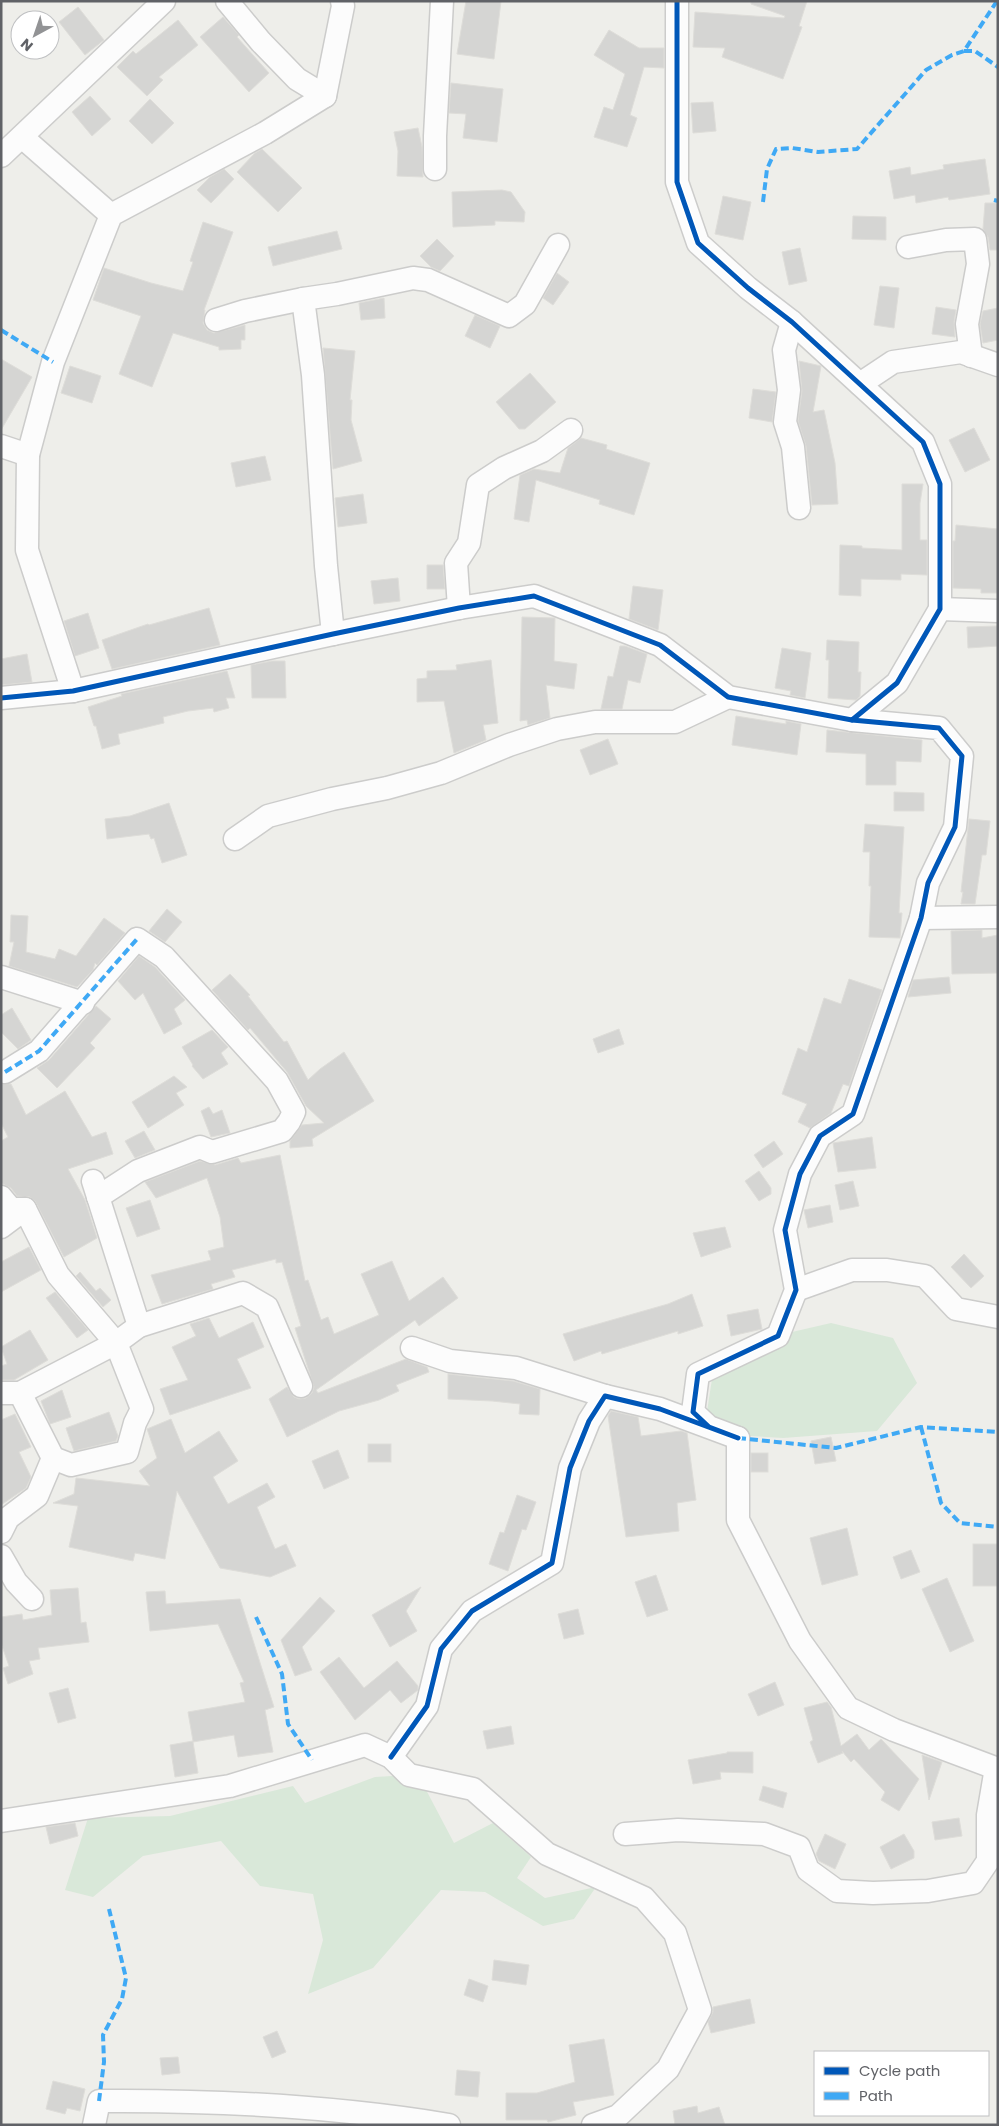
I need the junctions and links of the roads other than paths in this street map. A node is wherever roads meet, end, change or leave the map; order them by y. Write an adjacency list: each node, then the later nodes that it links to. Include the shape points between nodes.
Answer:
1 (164, 1): 7 (street)
2 (227, 1): 6 (street, via 297,79)
3 (342, 1): 6 (street)
4 (442, 1): 9 (street)
5 (677, 1): 15 (street, via 677,182 698,243)
6 (325, 96): 10 (street, via 265,133)
7 (22, 137): 8 (street); 10 (street)
8 (1, 156)
9 (435, 169)
10 (110, 215): 21 (street, via 54,362)
11 (558, 245): 13 (street, via 525,304 509,316 428,280 413,278)
12 (908, 247): 16 (street, via 975,239 978,264 967,324)
13 (303, 299): 14 (street); 26 (street, via 313,375)
14 (216, 320)
15 (792, 322): 18 (street); 22 (street, via 784,350 789,390 785,422 793,447)
16 (971, 356): 17 (street); 18 (street, via 961,352 893,362)
17 (998, 366)
18 (860, 384): 24 (street, via 923,442 940,484)
19 (571, 430): 23 (street, via 542,451 504,468 478,485 469,543 456,563)
20 (1, 446): 21 (street)
21 (28, 454): 27 (street, via 28,550)
22 (799, 508)
23 (459, 608): 26 (street); 28 (street, via 534,596 660,645)
24 (940, 610): 25 (street); 30 (street, via 898,683)
25 (998, 611)
26 (333, 634): 27 (street)
27 (73, 691): 29 (street)
28 (728, 697): 30 (street); 31 (street, via 675,722 595,722 557,729 441,773 268,816)
29 (1, 698)
30 (852, 720): 33 (street, via 939,728 962,756 955,828 928,883)
31 (235, 839)
32 (998, 916): 33 (street)
33 (921, 918): 40 (street, via 854,1114 820,1136 800,1174 785,1230)
34 (1, 978): 35 (street)
35 (83, 1003): 36 (street, via 39,1052); 42 (street, via 137,939 164,956 277,1081 294,1112 282,1131 212,1152 200,1147 96,1189)
36 (5, 1072)
37 (1, 1197): 38 (street, via 11,1209)
38 (24, 1209): 39 (street); 43 (street, via 58,1275)
39 (1, 1226)
40 (796, 1290): 41 (street, via 852,1270 887,1270 925,1276 956,1309); 48 (street, via 778,1336 698,1374 693,1412 709,1427)
41 (998, 1317)
42 (140, 1326): 43 (street); 45 (street, via 243,1293 267,1307)
43 (116, 1344): 46 (street); 49 (street, via 142,1408 127,1452 70,1465)
44 (412, 1348): 47 (street, via 450,1361 516,1368)
45 (301, 1386)
46 (10, 1393): 49 (street)
47 (605, 1396): 48 (street, via 660,1409); 53 (street, via 588,1420 570,1468 552,1563 472,1611 466,1618 441,1649 427,1706)
48 (738, 1438): 54 (street, via 738,1520 800,1641 848,1708 894,1730)
49 (53, 1458): 50 (street, via 37,1496 8,1518)
50 (1, 1532)
51 (1, 1556): 52 (street, via 16,1582)
52 (32, 1599)
53 (392, 1757): 55 (street, via 365,1745 230,1786); 58 (street, via 409,1775 472,1789 547,1854 644,1898 675,1932 700,2010 668,2068)
54 (997, 1768): 57 (street, via 988,1815)
55 (1, 1821)
56 (625, 1834): 57 (street, via 678,1830 764,1834 798,1847 808,1870 837,1891 928,1892 974,1883)
57 (993, 1862)
58 (618, 2121): 61 (street)
59 (94, 2125): 60 (street, via 99,2101 178,2100 309,2107)
60 (449, 2125)
61 (593, 2125)

